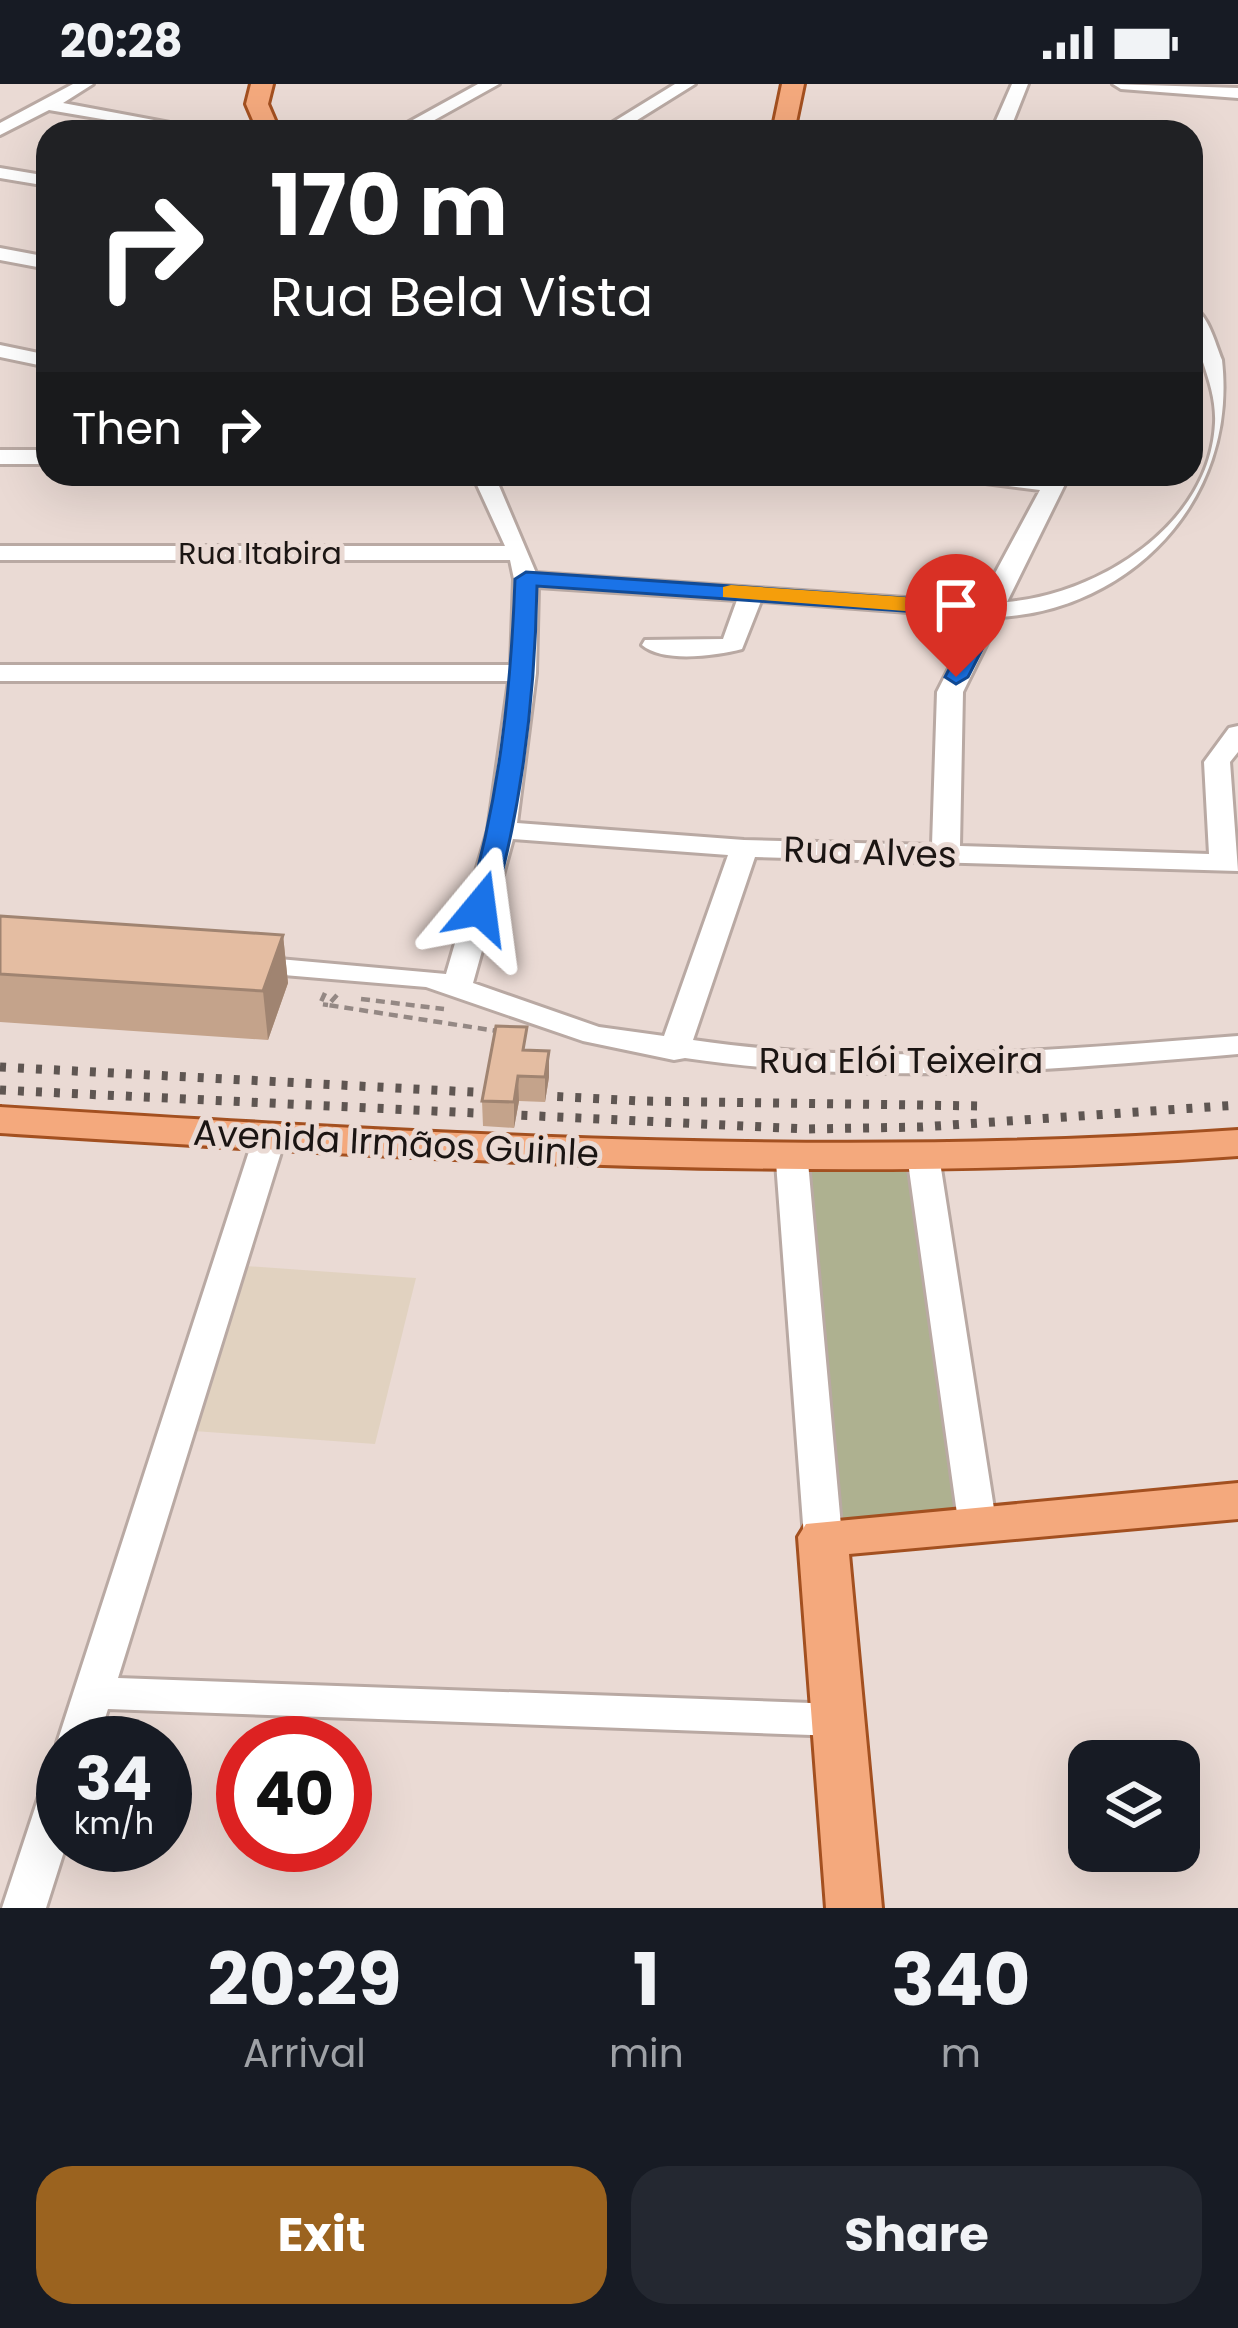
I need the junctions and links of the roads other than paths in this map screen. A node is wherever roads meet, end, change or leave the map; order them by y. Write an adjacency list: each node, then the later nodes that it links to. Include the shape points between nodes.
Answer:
1 (85, 84): 9 (street)
2 (262, 84): 11 (main road, via 257,104)
3 (491, 84): 12 (street)
4 (687, 84): 13 (street)
5 (793, 84): 14 (main road)
6 (1020, 84): 15 (street)
7 (1120, 84): 8 (street)
8 (1238, 93)
9 (47, 105): 10 (street); 16 (street)
10 (137, 120)
11 (264, 120)
12 (423, 120)
13 (626, 120)
14 (786, 120)
15 (1005, 120)
16 (0, 130)
17 (0, 172): 18 (street)
18 (36, 179)
19 (0, 254): 20 (street)
20 (36, 261)
21 (1203, 339): 33 (street, Rua Itabira, via 1227,421 1199,499 1172,532 1104,584 1052,604)
22 (0, 351): 23 (street)
23 (36, 358)
24 (0, 370): 25 (street)
25 (36, 370)
26 (0, 457): 27 (street)
27 (36, 457)
28 (488, 486): 31 (street)
29 (1054, 486): 33 (street)
30 (0, 553): 31 (street, Rua Itabira)
31 (523, 566): 32 (street, Rua Itabira); 36 (street)
32 (752, 593): 33 (street, Rua Itabira); 34 (street, via 728,646)
33 (991, 611): 40 (street, via 947,707)
34 (654, 645)
35 (0, 673): 36 (street)
36 (524, 673): 38 (street)
37 (1238, 734): 41 (street, via 1217,762)
38 (502, 830): 39 (street, Rua Alves); 43 (street)
39 (744, 848): 40 (street, Rua Alves); 45 (street)
40 (946, 854): 41 (street, Rua Alves)
41 (1231, 862)
42 (224, 964): 43 (street, Rua Elói Teixeira)
43 (458, 985): 45 (street, Rua Elói Teixeira, via 566,1027)
44 (1238, 1045): 45 (street, Rua Elói Teixeira, via 919,1068)
45 (674, 1051)
46 (0, 1120): 47 (main road, Avenida Irmãos Guinle)
47 (270, 1136): 49 (main road, Avenida Irmãos Guinle); 54 (street)
48 (1238, 1143): 50 (main road, Avenida Irmãos Guinle)
49 (792, 1162): 50 (main road, Avenida Irmãos Guinle); 53 (street)
50 (924, 1162): 52 (street)
51 (1238, 1501): 52 (main road)
52 (978, 1528): 53 (main road)
53 (824, 1537): 56 (main road)
54 (93, 1694): 55 (street); 56 (street)
55 (86, 1716)
56 (838, 1720): 59 (main road)
57 (36, 1871): 58 (street)
58 (24, 1908)
59 (854, 1908)

